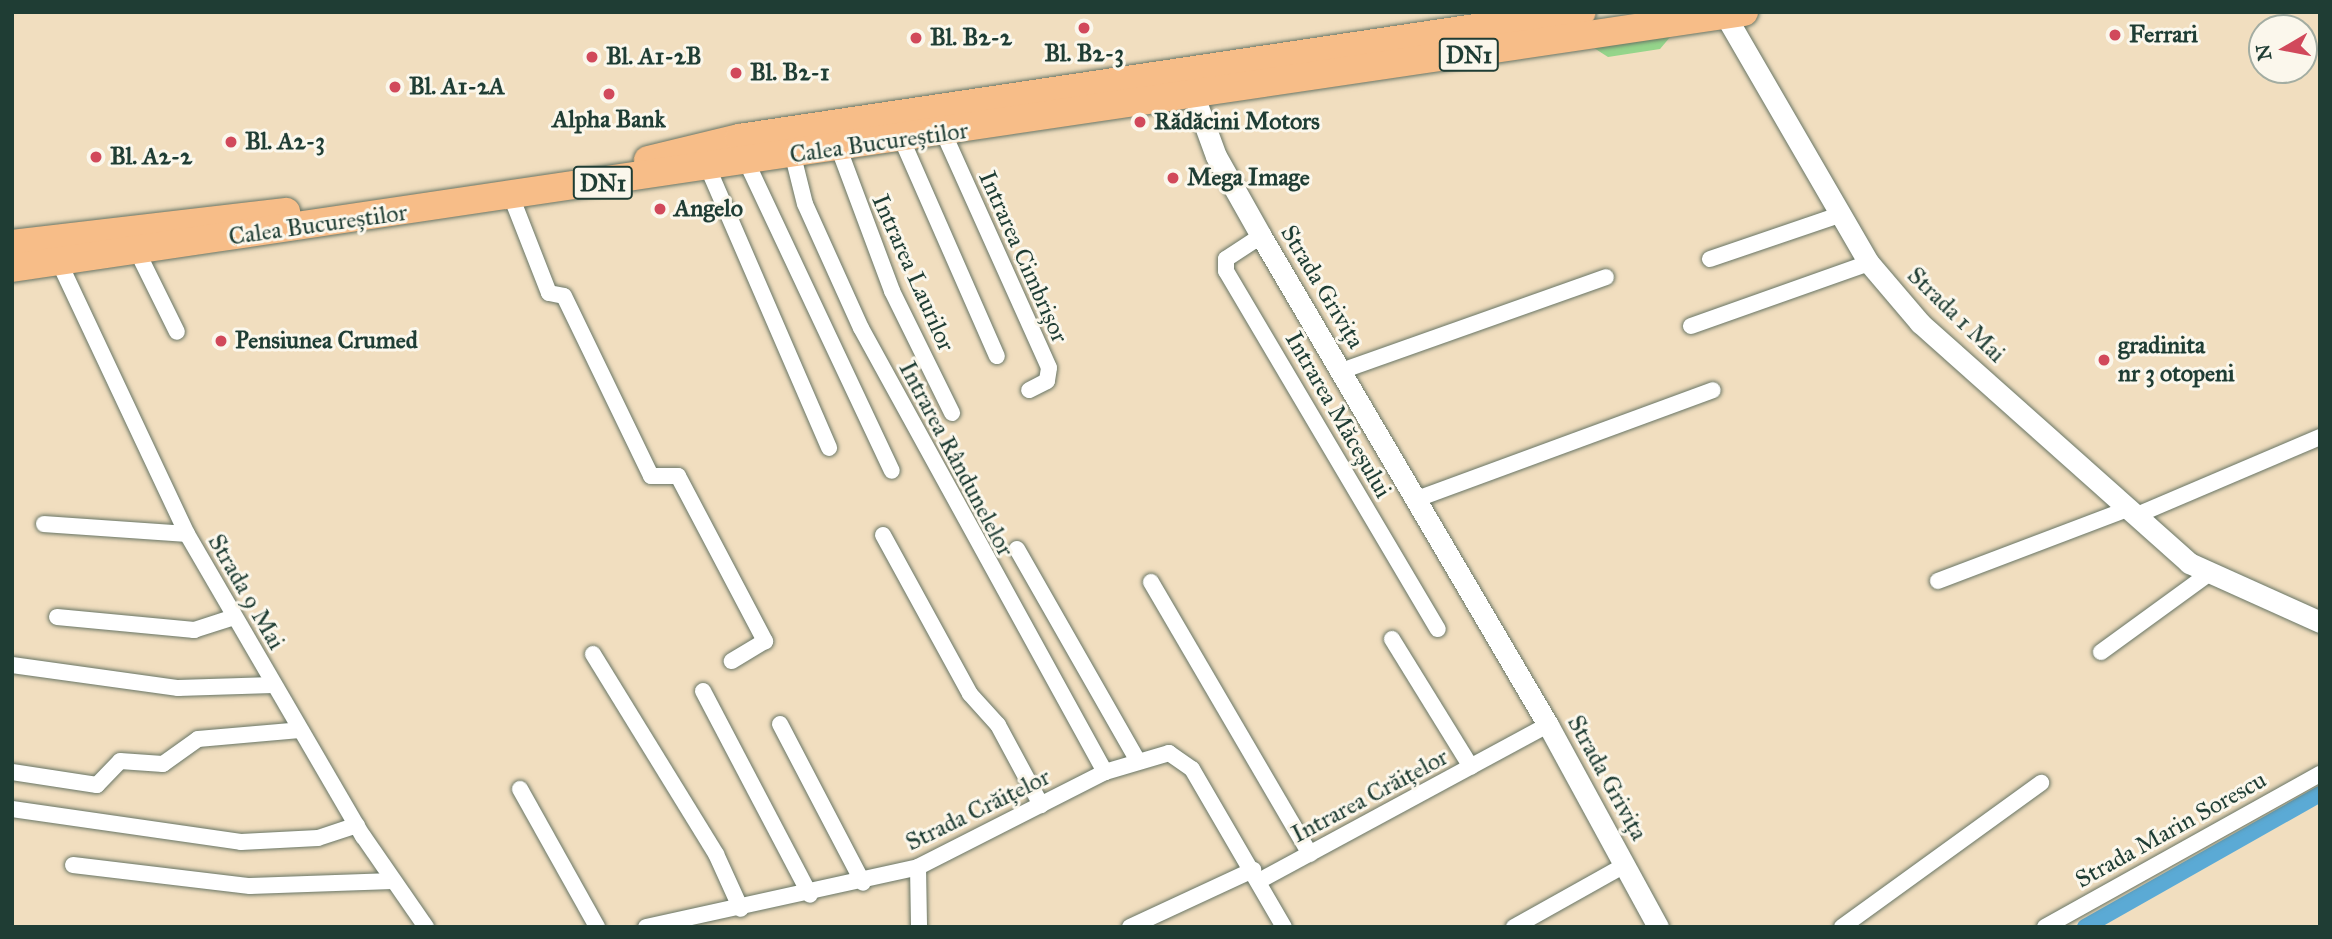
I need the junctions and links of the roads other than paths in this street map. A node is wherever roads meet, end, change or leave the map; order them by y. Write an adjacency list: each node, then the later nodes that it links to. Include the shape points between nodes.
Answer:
1 (1582, 12): 13 (highway, Calea Bucureștilor / DN1, via 739,138 655,159 356,205)
2 (1735, 14): 3 (highway, Calea Bucureștilor / DN1); 11 (street, Strada 1 Mai)
3 (1194, 96): 4 (highway, Calea Bucureștilor / DN1); 12 (street, Strada Grivița, via 1216,156)
4 (944, 134): 5 (highway, Calea Bucureștilor / DN1); 24 (street, Intrarea Cimbrișor, via 1049,368 1047,381)
5 (902, 140): 6 (highway, Calea Bucureștilor / DN1); 22 (street)
6 (839, 149): 7 (highway, Calea Bucureștilor / DN1); 26 (street, Intrarea Laurilor, via 892,291)
7 (793, 156): 8 (highway, Calea Bucureștilor / DN1); 56 (street, Intrarea Rândunelelor, via 804,204 873,352)
8 (747, 163): 9 (highway, Calea Bucureștilor / DN1); 29 (street)
9 (708, 168): 10 (highway, Calea Bucureștilor / DN1); 28 (street)
10 (511, 196): 14 (highway, Calea Bucureștilor / DN1); 46 (street, via 549,293 564,296 650,476 678,476 765,641)
11 (1839, 215): 15 (street); 17 (street, Strada 1 Mai)
12 (1261, 236): 23 (street, Strada Grivița); 42 (street, Intrarea Măceșului, via 1226,259 1226,271)
13 (12, 244)
14 (138, 251): 16 (highway, Calea Bucureștilor / DN1); 21 (street)
15 (1710, 259)
16 (59, 262): 18 (highway, Calea Bucureștilor / DN1); 33 (street, Strada 9 Mai)
17 (1869, 263): 20 (street); 31 (street, Strada 1 Mai, via 1920,323)
18 (12, 268)
19 (1606, 277): 23 (street)
20 (1691, 326)
21 (177, 332)
22 (997, 356)
23 (1341, 371): 30 (street, Strada Grivița)
24 (1029, 390)
25 (1713, 390): 30 (street)
26 (952, 413)
27 (2320, 436): 31 (street)
28 (830, 448)
29 (892, 471)
30 (1416, 499): 51 (street, Strada Grivița)
31 (2133, 511): 36 (street, Strada 1 Mai); 37 (street)
32 (44, 524): 33 (street)
33 (187, 534): 40 (street, Strada 9 Mai)
34 (883, 534): 60 (street, via 970,694 998,724)
35 (1017, 549): 53 (street)
36 (2207, 575): 41 (street, Strada 1 Mai); 44 (street)
37 (1938, 581)
38 (1151, 582): 63 (street)
39 (57, 617): 40 (street, via 194,630)
40 (234, 617): 48 (street, Strada 9 Mai)
41 (2320, 622)
42 (1438, 629)
43 (1392, 639): 54 (street)
44 (2101, 652)
45 (593, 654): 71 (street, via 716,854)
46 (732, 661)
47 (12, 664): 48 (street, via 178,688)
48 (274, 685): 52 (street, Strada 9 Mai)
49 (703, 691): 70 (street)
50 (780, 724): 69 (street)
51 (1548, 725): 54 (street, Intrarea Crăițelor); 65 (street, Strada Grivița)
52 (300, 730): 55 (street, via 198,739 163,764 120,761 97,785); 62 (street, Strada 9 Mai)
53 (1137, 759): 56 (street, Strada Crăițelor); 67 (street, Strada Crăițelor, via 1169,753 1187,762)
54 (1471, 767): 63 (street, Intrarea Crăițelor)
55 (12, 772)
56 (1105, 772): 60 (street, Strada Crăițelor)
57 (2320, 774): 82 (street, Strada Marin Sorescu)
58 (2041, 783): 81 (street)
59 (520, 789): 74 (street)
60 (1041, 805): 66 (street, Strada Crăițelor)
61 (12, 809): 62 (street, via 241,842 318,838)
62 (357, 825): 68 (street, Strada 9 Mai)
63 (1310, 854): 67 (street, Intrarea Crăițelor)
64 (73, 864): 68 (street, via 250,886)
65 (1625, 865): 79 (street, Strada Grivița); 80 (street, Strada Grivița)
66 (918, 867): 69 (street, Strada Crăițelor); 76 (street)
67 (1256, 876): 77 (street, Intrarea Crăițelor); 78 (street)
68 (393, 881): 73 (street, Strada 9 Mai)
69 (863, 883): 70 (street, Strada Crăițelor)
70 (810, 895): 71 (street, Strada Crăițelor)
71 (741, 909): 72 (street, Strada Crăițelor)
72 (678, 924): 75 (street, Strada Crăițelor)
73 (426, 927)
74 (597, 927)
75 (646, 927)
76 (919, 927)
77 (1130, 927)
78 (1284, 927)
79 (1514, 927)
80 (1658, 927)
81 (1842, 927)
82 (2045, 927)

